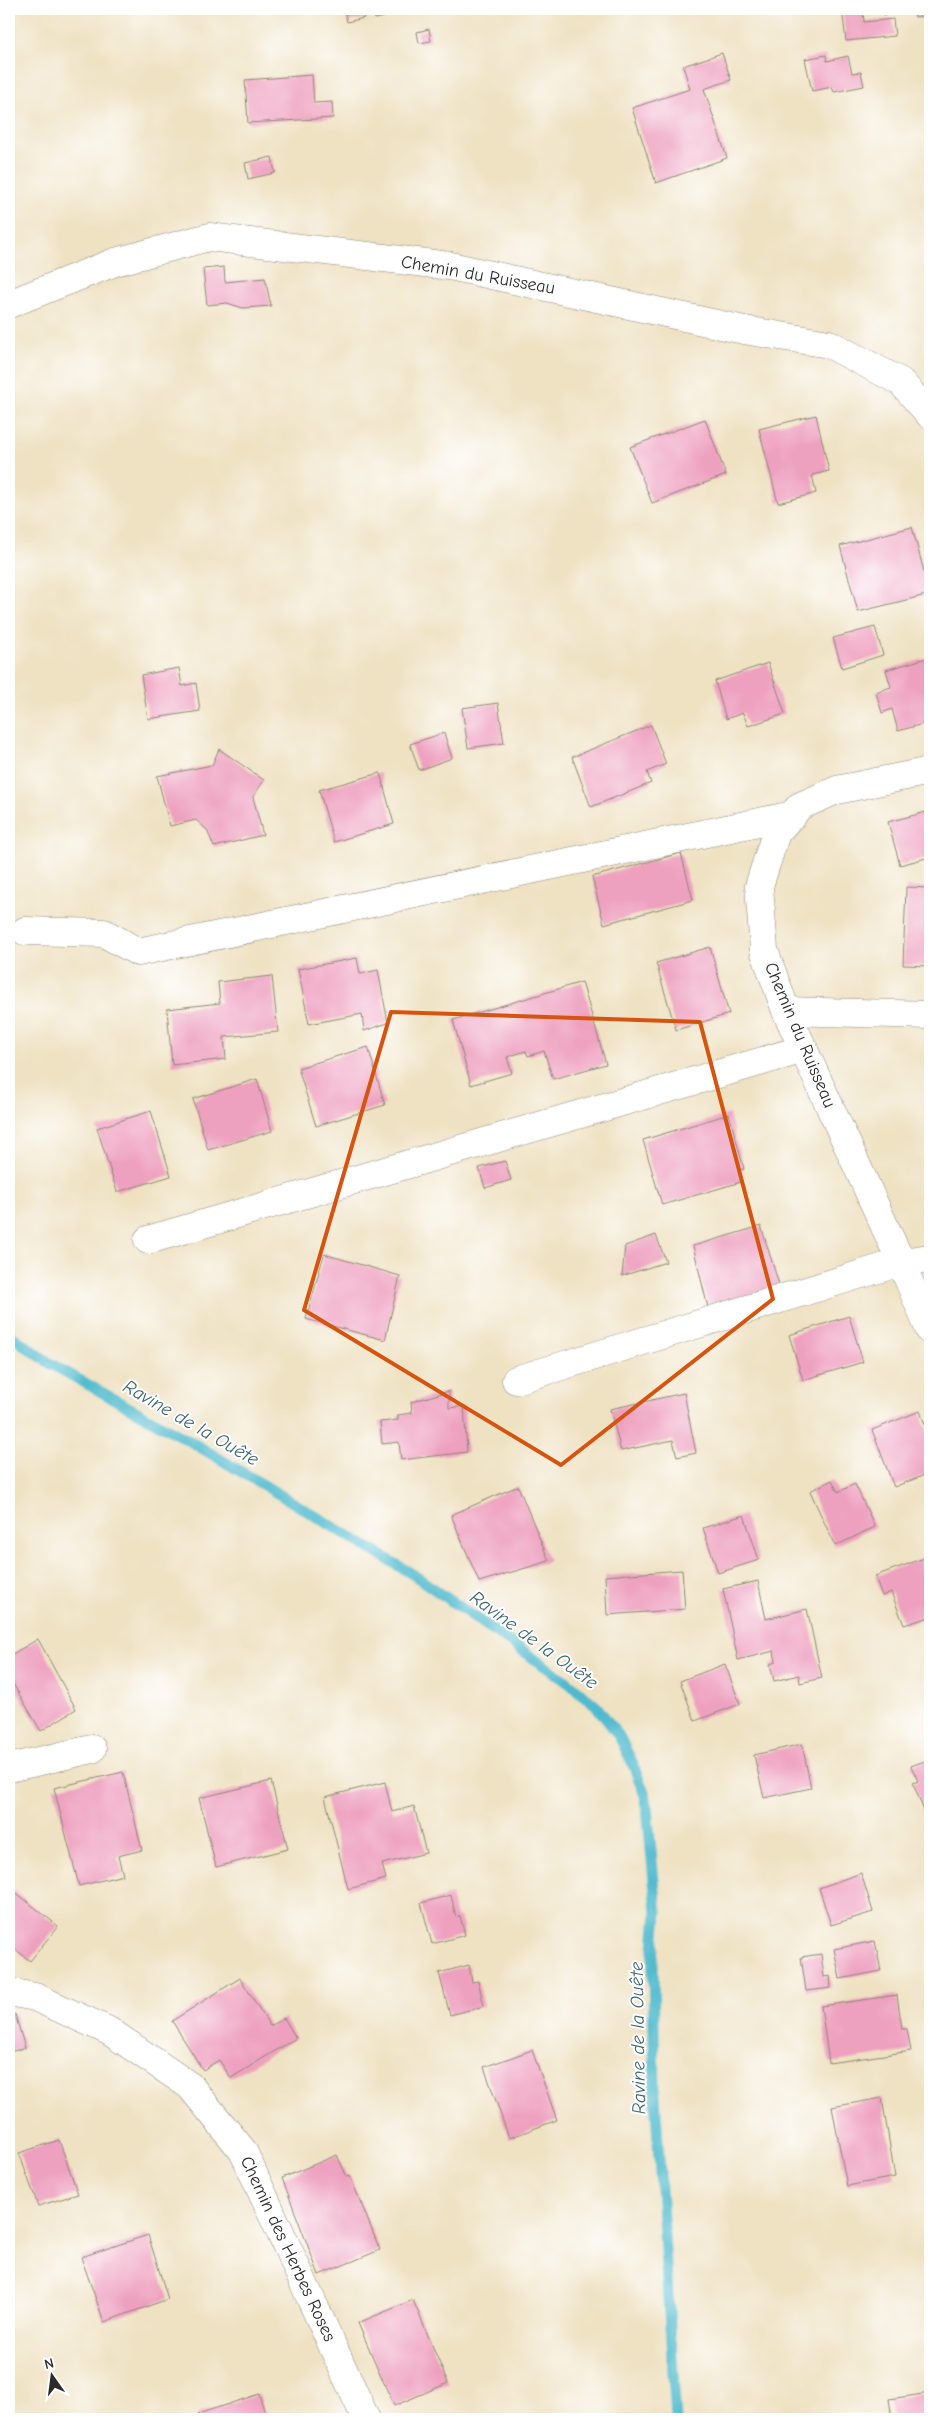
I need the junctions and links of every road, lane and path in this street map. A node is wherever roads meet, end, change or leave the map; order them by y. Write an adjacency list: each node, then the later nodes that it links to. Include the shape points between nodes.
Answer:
1 (9, 304): 2 (street, Chemin du Ruisseau, via 115,262 209,237 450,266 744,330 830,344)
2 (901, 382): 3 (street); 4 (street, Chemin du Ruisseau)
3 (930, 390)
4 (930, 416)
5 (930, 770): 6 (street, Chemin du Ruisseau, via 837,790 800,806)
6 (793, 815): 7 (street, via 138,952 104,933); 8 (street, Chemin du Ruisseau, via 776,833 759,886 764,950)
7 (24, 931)
8 (786, 1011): 9 (street); 10 (street, Chemin du Ruisseau)
9 (930, 1015)
10 (804, 1049): 11 (street); 13 (street, Chemin du Ruisseau)
11 (148, 1240)
12 (930, 1258): 13 (street)
13 (902, 1262): 14 (street, Chemin du Ruisseau); 15 (street)
14 (930, 1331)
15 (516, 1380)
16 (92, 1748): 17 (street)
17 (9, 1768)
18 (9, 1992): 19 (street, Chemin des Herbes Roses, via 35,1997 110,2031 190,2086 243,2151)
19 (366, 2419)

